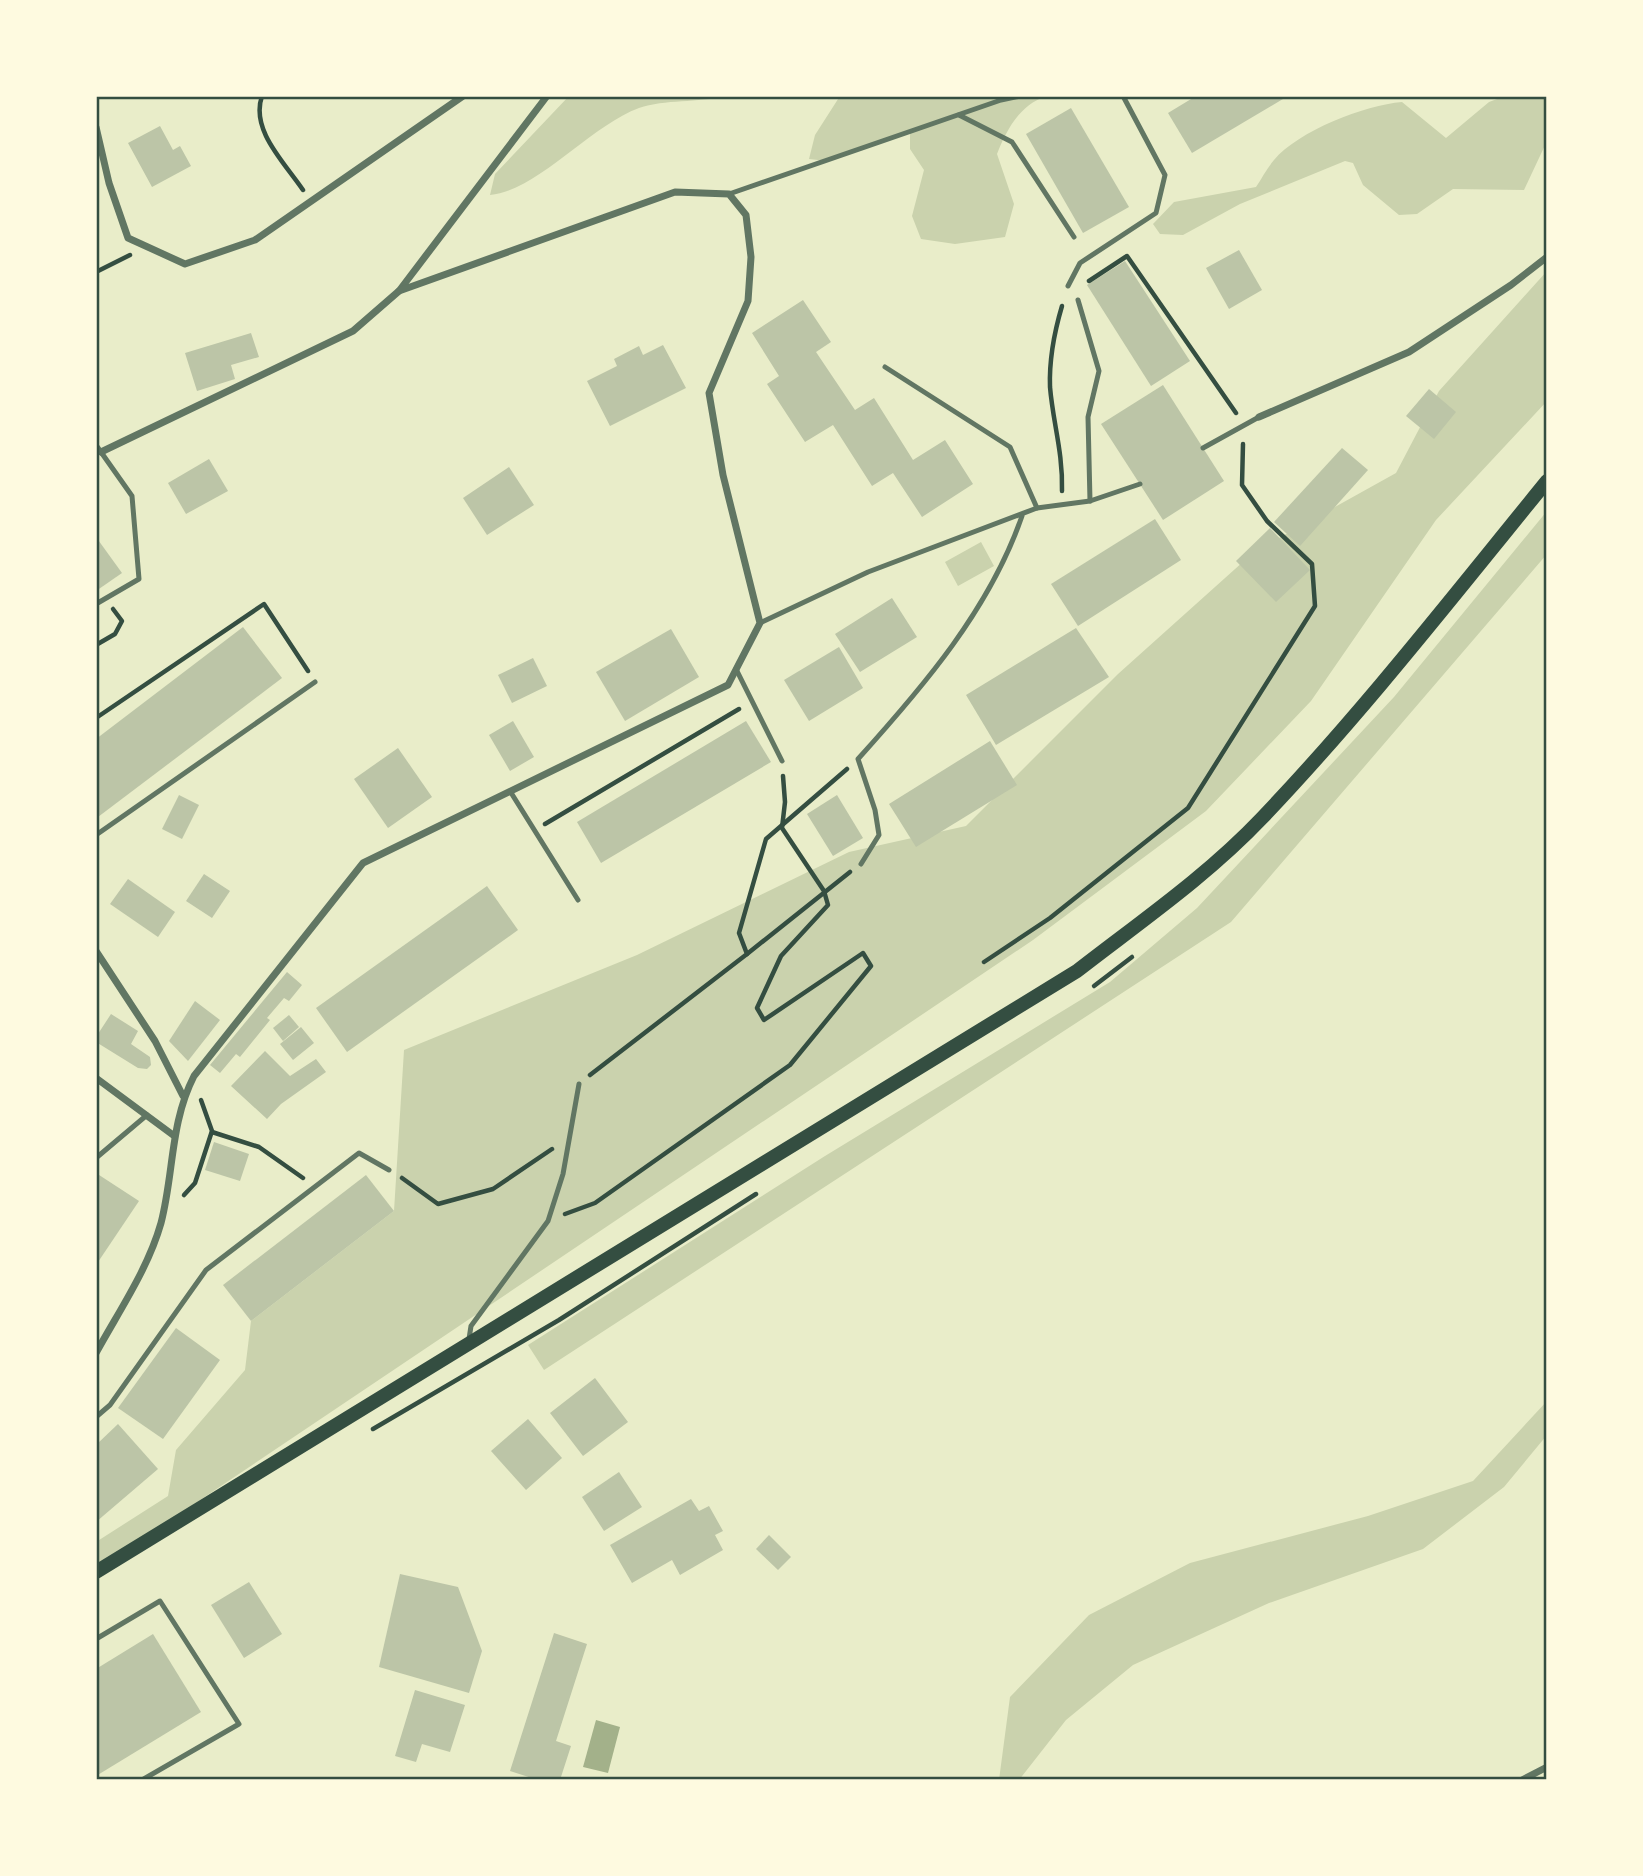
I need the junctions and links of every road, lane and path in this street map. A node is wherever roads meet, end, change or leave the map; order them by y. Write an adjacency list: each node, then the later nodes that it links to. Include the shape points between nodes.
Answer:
1 (261, 96): 10 (path, via 257,110 263,131)
2 (463, 96): 10 (street)
3 (548, 96): 17 (street)
4 (1020, 96): 6 (lane)
5 (1123, 96): 15 (lane, via 1165,175 1156,212 1080,263)
6 (959, 115): 9 (lane); 11 (lane, via 1012,142)
7 (96, 127): 8 (street)
8 (99, 155): 12 (street, via 128,238)
9 (729, 194): 17 (street, via 675,192); 32 (street, via 746,215 751,257 748,301 709,393 723,475)
10 (312, 202): 12 (street, via 256,240 185,264)
11 (1074, 237)
12 (146, 247): 14 (path)
13 (1547, 257): 20 (street, via 1409,352)
14 (96, 272)
15 (1068, 286): 27 (path, via 1052,342 1051,365 1063,456)
16 (1080, 286): 21 (path, via 1128,256)
17 (400, 291): 22 (street, via 353,331)
18 (1078, 299): 26 (lane, via 1099,371 1088,417)
19 (885, 367): 28 (lane, via 1010,447)
20 (1259, 417): 21 (lane)
21 (1244, 425): 23 (lane); 49 (path, via 1242,485 1267,521 1312,564 1315,606 1188,808 1050,918)
22 (99, 448): 30 (lane, via 132,496 139,579)
23 (1203, 448)
24 (1547, 481): 63 (main road, via 1394,668 1260,820 1175,895 1077,971)
25 (1140, 484): 26 (lane)
26 (1090, 502): 27 (lane)
27 (1062, 505): 28 (lane)
28 (1037, 509): 29 (lane)
29 (1022, 516): 32 (lane, via 868,572); 38 (lane, via 991,588 916,696)
30 (106, 598): 31 (lane); 33 (path, via 122,621 115,634)
31 (96, 604)
32 (760, 623): 34 (street)
33 (96, 645)
34 (736, 669): 36 (lane); 40 (street, via 728,685)
35 (315, 682): 37 (path, via 264,604); 43 (lane)
36 (752, 701): 39 (lane); 42 (path)
37 (96, 718)
38 (858, 760): 41 (path); 44 (lane, via 879,835)
39 (782, 761): 41 (path)
40 (510, 791): 42 (lane); 50 (street, via 363,863)
41 (782, 828): 45 (path); 48 (path, via 766,839 739,933)
42 (535, 830): 46 (lane)
43 (96, 835)
44 (861, 864): 45 (path)
45 (824, 891): 48 (path); 61 (path, via 828,905 781,956 757,1008 764,1020 863,953 870,966 790,1065 595,1203)
46 (578, 900)
47 (96, 951): 53 (street, via 155,1041)
48 (747, 954): 52 (path)
49 (984, 962)
50 (194, 1076): 53 (street); 55 (path)
51 (96, 1078): 54 (street)
52 (579, 1084): 57 (lane)
53 (183, 1097): 56 (street)
54 (147, 1115): 56 (street); 58 (lane)
55 (212, 1132): 60 (path, via 259,1147); 62 (path, via 195,1183)
56 (173, 1135): 62 (street, via 169,1188)
57 (569, 1137): 59 (path, via 493,1189 438,1204); 61 (lane)
58 (96, 1158)
59 (389, 1170): 60 (lane, via 359,1153)
60 (316, 1186): 65 (lane, via 206,1270 110,1405)
61 (548, 1221): 63 (lane, via 471,1326)
62 (160, 1226): 64 (street, via 142,1270)
63 (469, 1343): 66 (main road)
64 (96, 1353)
65 (96, 1417)
66 (96, 1572)
67 (96, 1639): 69 (lane, via 160,1601 239,1724)
68 (1547, 1767): 70 (street)
69 (142, 1780)
70 (1522, 1780)

